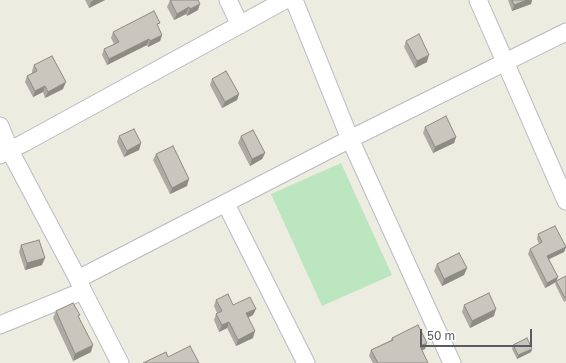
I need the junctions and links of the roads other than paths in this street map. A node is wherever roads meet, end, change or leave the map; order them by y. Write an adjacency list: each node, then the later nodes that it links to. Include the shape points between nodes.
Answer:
1 (228, 0): 5 (street)
2 (285, 0): 5 (street)
3 (294, 0): 9 (street)
4 (478, 0): 7 (street)
5 (240, 25): 10 (street)
6 (566, 32): 7 (street)
7 (505, 63): 9 (street); 11 (street)
8 (0, 126): 10 (street)
9 (350, 139): 12 (street); 17 (street)
10 (5, 153): 13 (street)
11 (566, 201)
12 (226, 204): 13 (street); 16 (street)
13 (81, 285): 14 (street); 15 (street)
14 (0, 324)
15 (120, 363)
16 (306, 363)
17 (452, 363)

